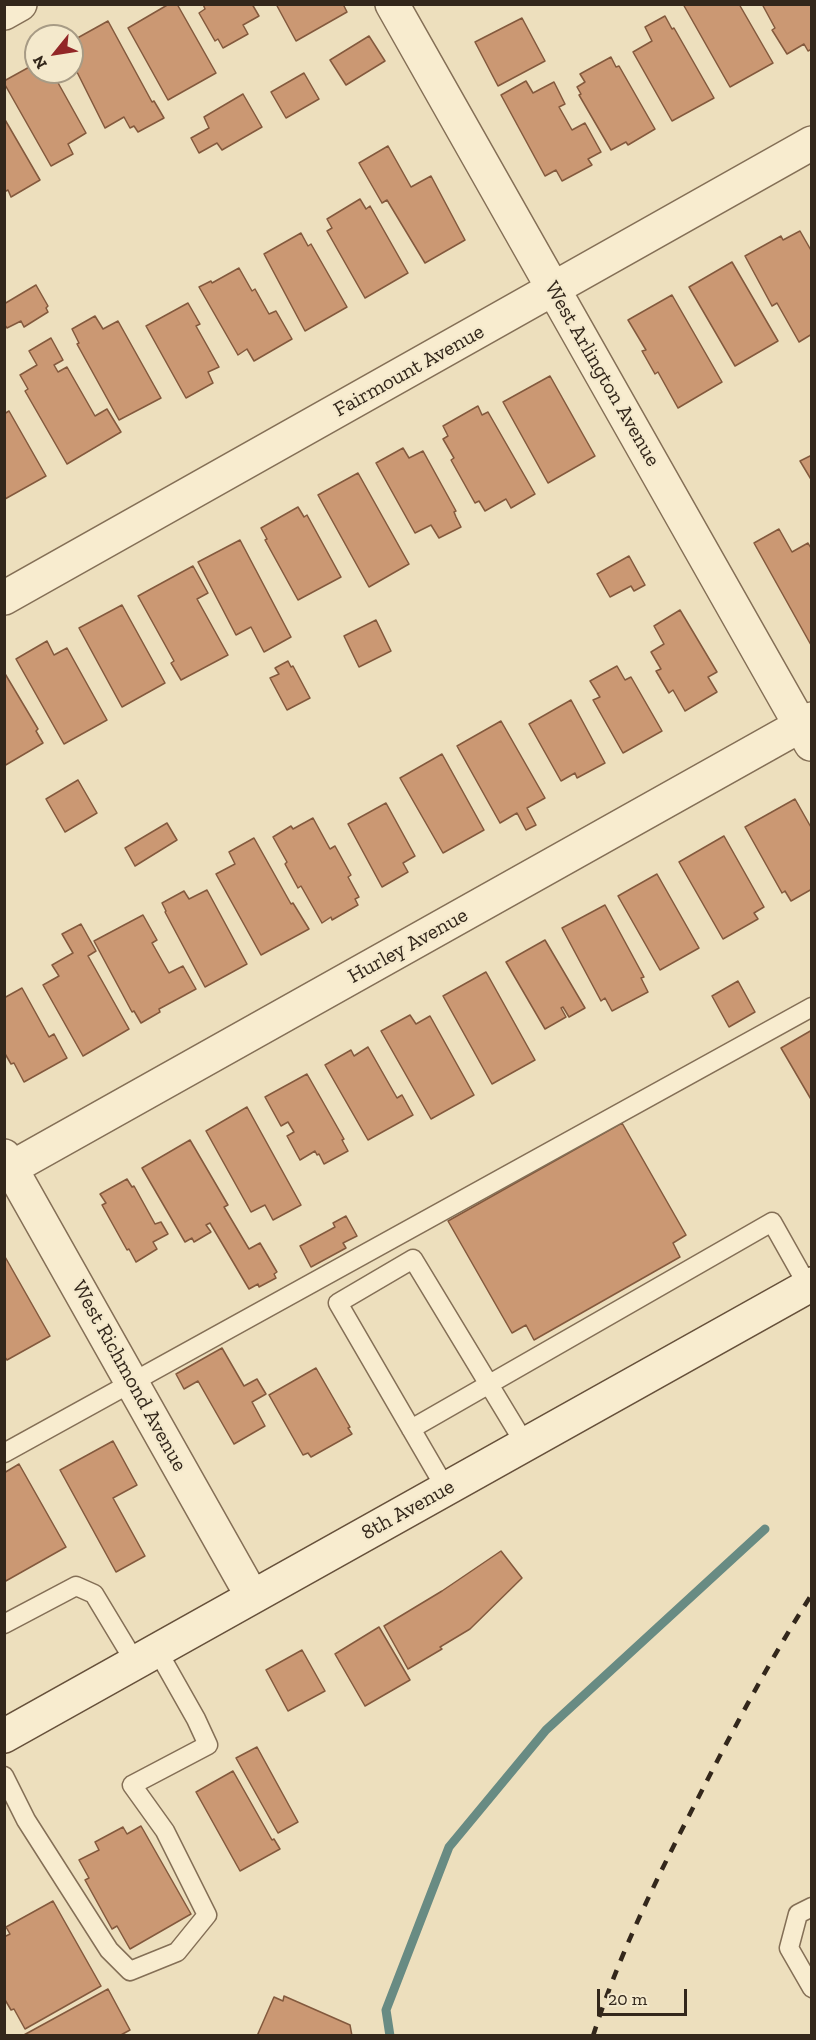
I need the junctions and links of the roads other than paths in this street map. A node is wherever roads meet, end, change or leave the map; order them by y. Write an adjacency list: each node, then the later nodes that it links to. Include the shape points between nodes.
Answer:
1 (20, 4): 3 (street)
2 (392, 4): 5 (street, West Arlington Avenue)
3 (4, 14)
4 (812, 143): 5 (street, Fairmount Avenue)
5 (554, 290): 6 (street, Fairmount Avenue); 7 (street, West Arlington Avenue)
6 (4, 598)
7 (808, 730): 9 (street, Hurley Avenue)
8 (812, 1007): 11 (lane)
9 (7, 1165): 11 (street, West Richmond Avenue)
10 (810, 1285): 12 (lane, via 772,1222); 14 (street, 8th Avenue)
11 (133, 1383): 15 (lane); 17 (street, West Richmond Avenue)
12 (489, 1385): 13 (lane); 13 (lane, via 413,1259 338,1303); 14 (lane)
13 (411, 1429): 16 (lane)
14 (525, 1444): 16 (street, 8th Avenue)
15 (4, 1453)
16 (446, 1489): 17 (street, 8th Avenue)
17 (252, 1596): 19 (street, 8th Avenue)
18 (4, 1624): 19 (lane, via 76,1586 94,1594)
19 (146, 1656): 20 (street, 8th Avenue); 21 (lane, via 196,1719 208,1745 132,1785 165,1831 207,1916 177,1952 130,1971 109,1950 26,1820)
20 (4, 1736)
21 (4, 1776)
22 (812, 1907): 23 (lane, via 798,1914 789,1948)
23 (812, 1988)

